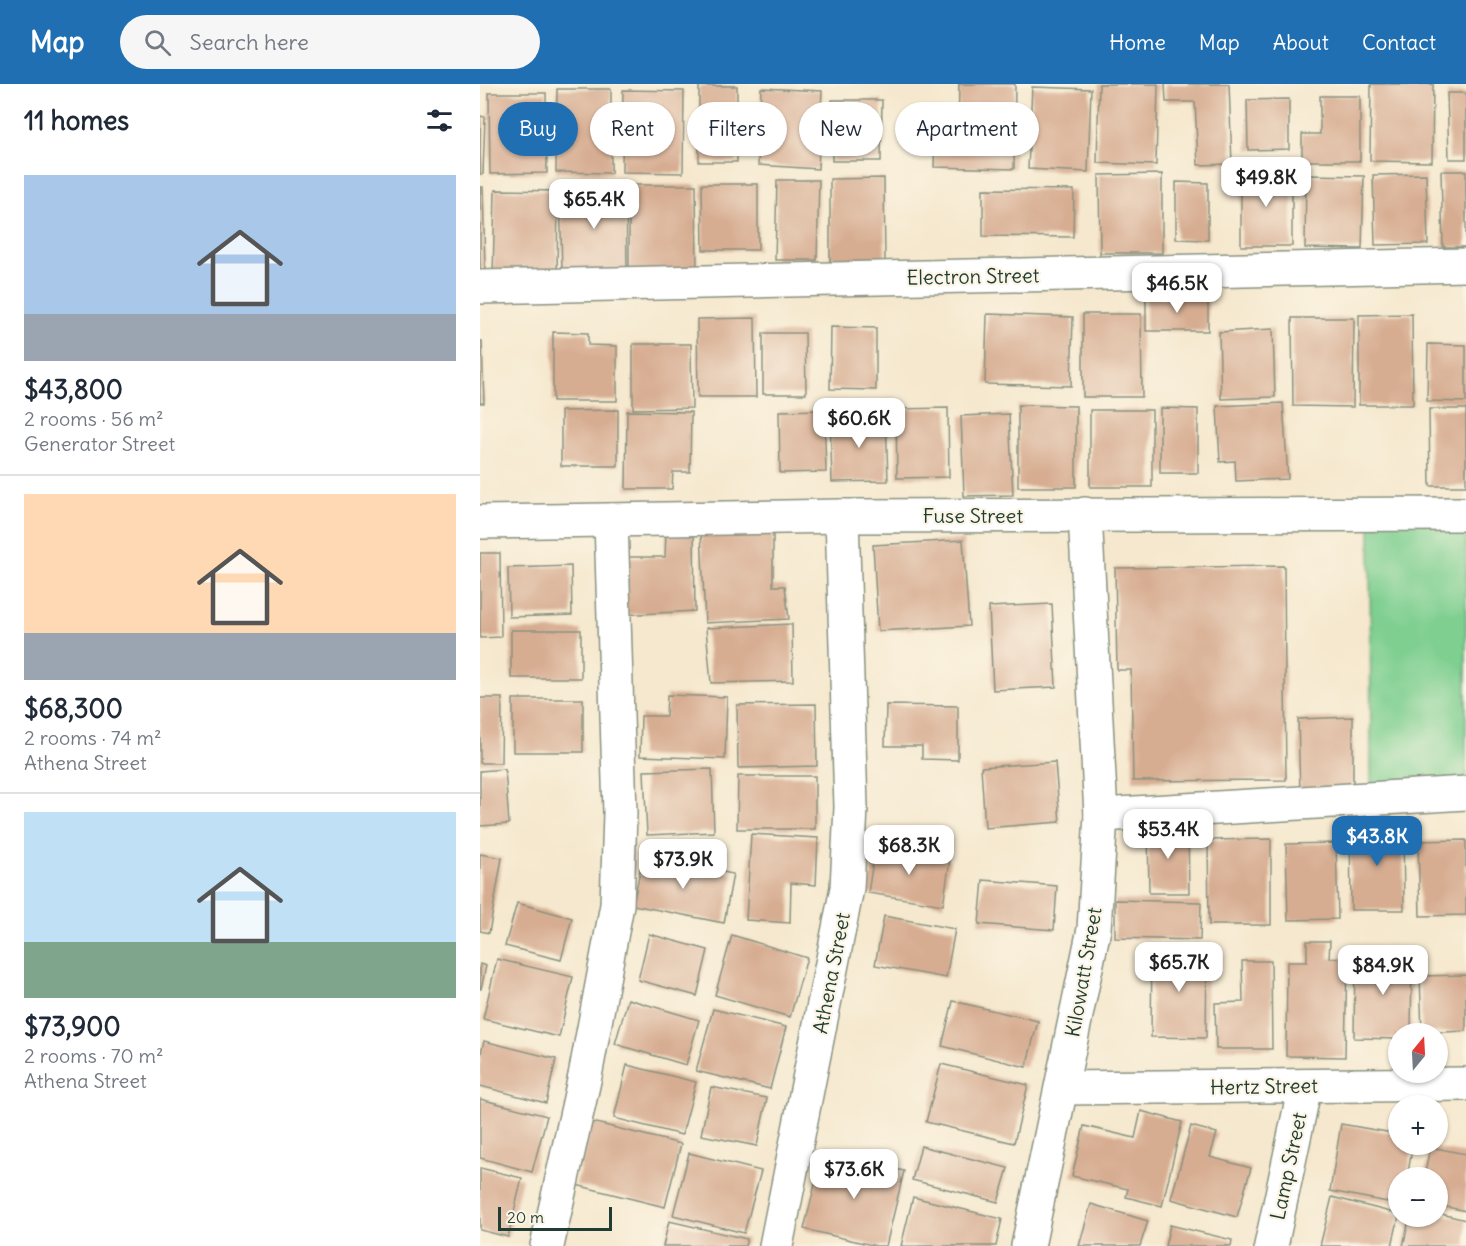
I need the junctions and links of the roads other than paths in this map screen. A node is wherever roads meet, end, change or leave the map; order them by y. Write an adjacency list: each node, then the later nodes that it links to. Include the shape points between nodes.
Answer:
1 (1466, 265): 2 (street, Electron Street)
2 (480, 287)
3 (1085, 514): 4 (street, Fuse Street); 5 (street, Fuse Street); 9 (street, Kilowatt Street)
4 (1466, 514)
5 (842, 516): 6 (street, Fuse Street); 14 (street, Athena Street, via 851,807 847,888)
6 (611, 520): 7 (street, Fuse Street); 13 (street, via 620,813 617,905 585,1076)
7 (480, 522)
8 (1466, 793): 9 (street)
9 (1101, 815): 12 (street, Kilowatt Street, via 1094,929)
10 (1466, 1083): 11 (street, Hertz Street)
11 (1305, 1086): 12 (street, Hertz Street); 16 (street, Lamp Street)
12 (1062, 1088): 15 (street, Kilowatt Street)
13 (547, 1246)
14 (776, 1246)
15 (1028, 1246)
16 (1271, 1246)

